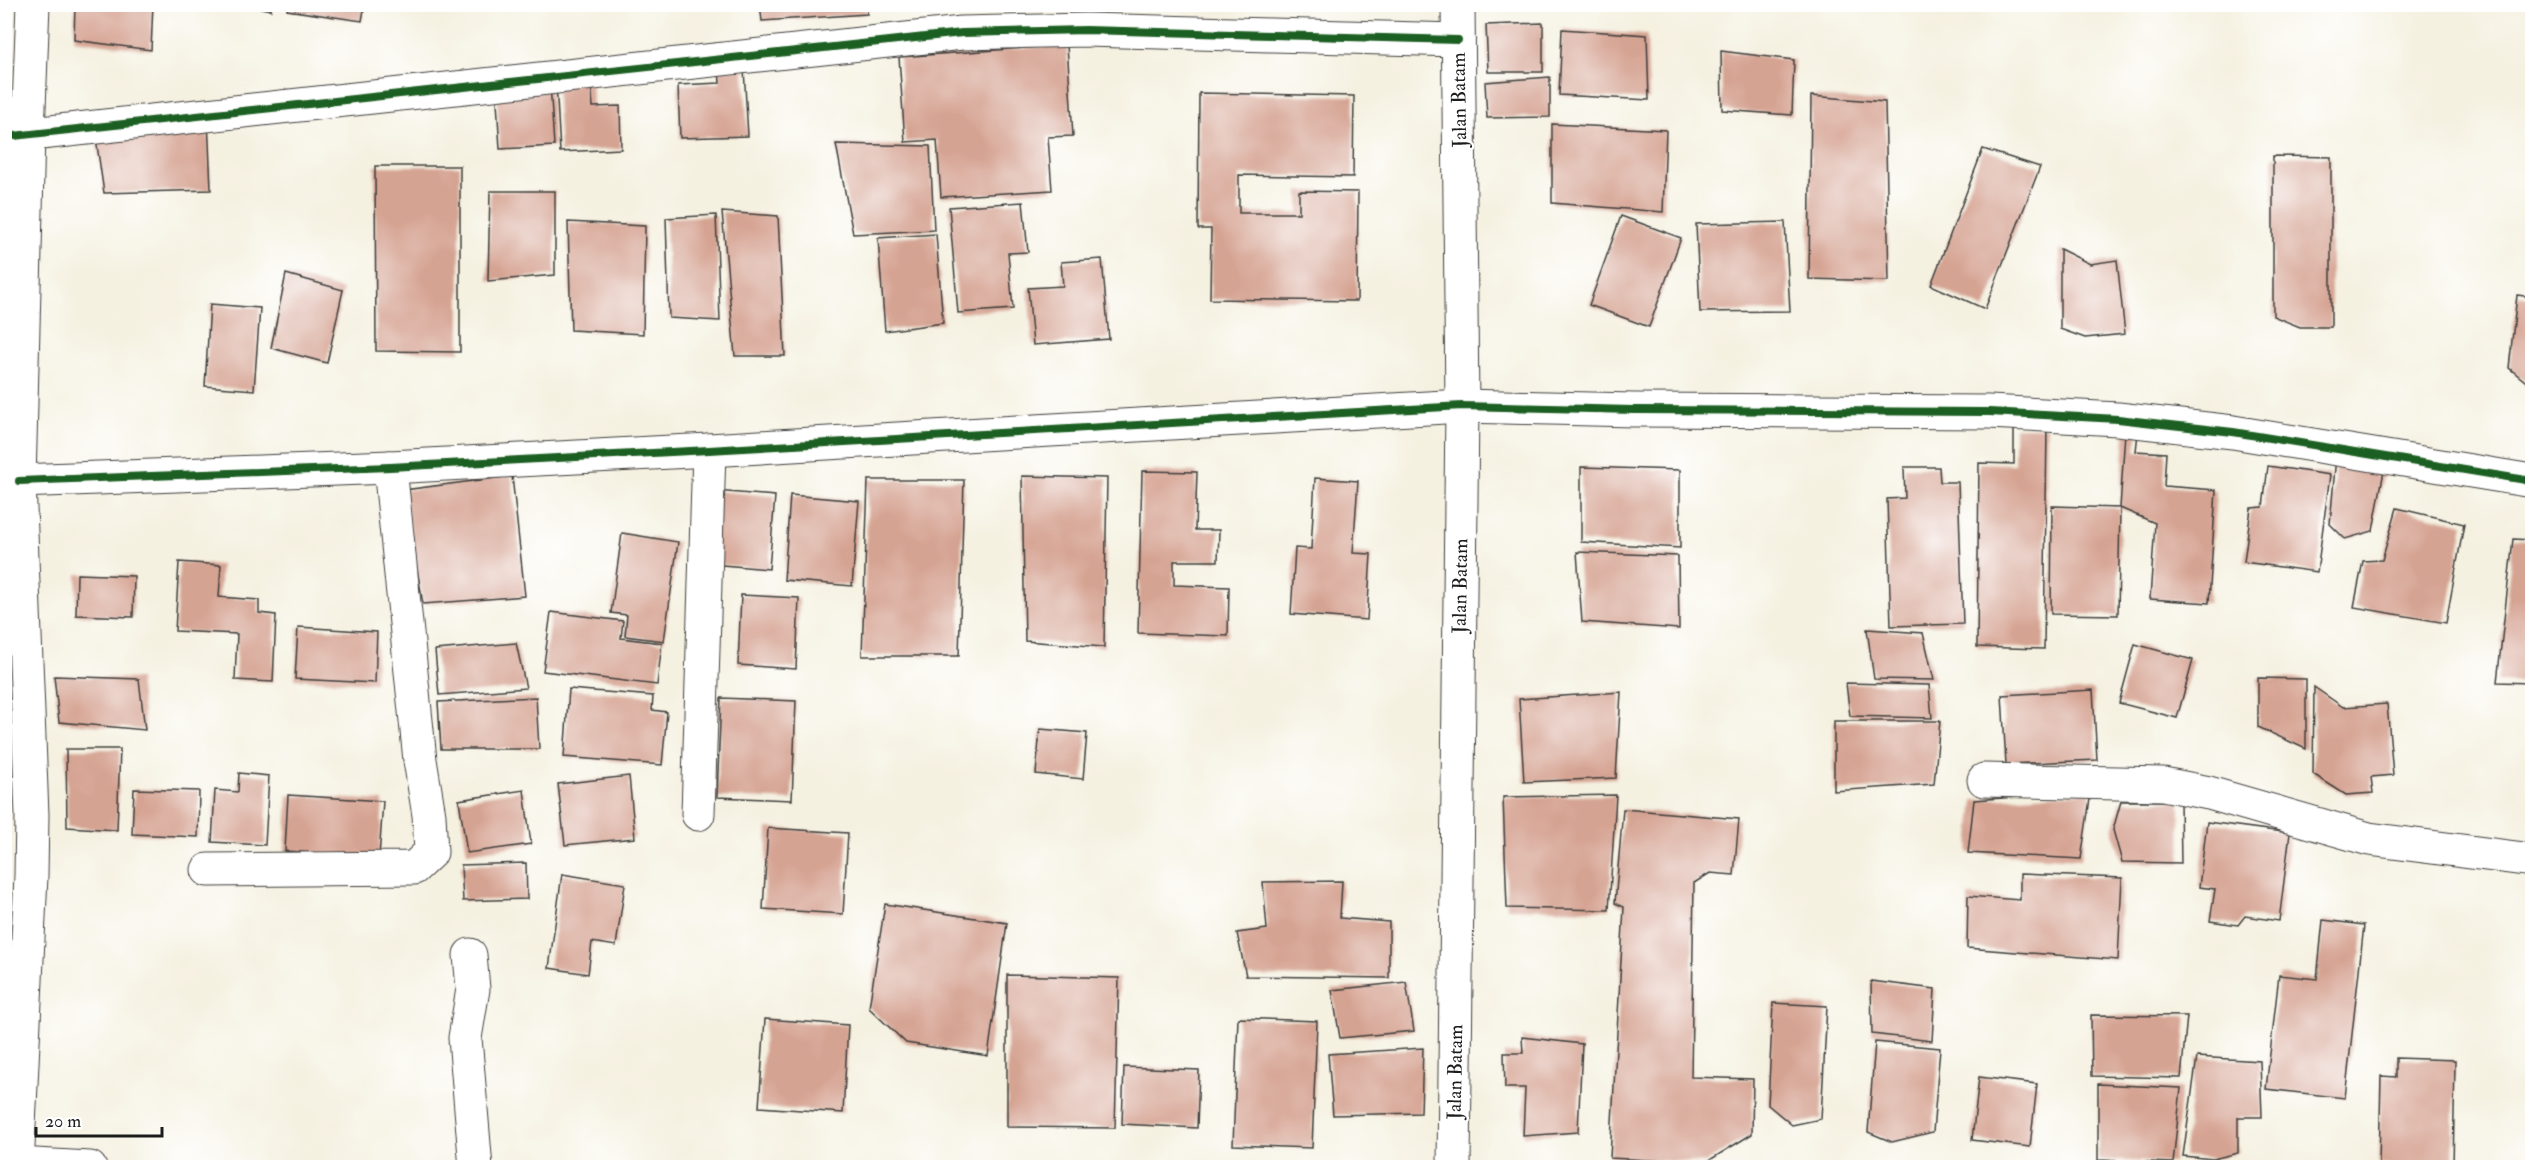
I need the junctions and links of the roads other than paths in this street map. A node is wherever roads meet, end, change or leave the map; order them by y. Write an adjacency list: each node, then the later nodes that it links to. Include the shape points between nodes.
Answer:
1 (33, 4): 4 (street)
2 (1458, 4): 3 (street, Jalan Batam)
3 (1458, 40): 4 (street, via 1086,30 962,33); 5 (street, Jalan Batam)
4 (16, 135): 8 (street)
5 (1462, 406): 6 (street); 9 (street, via 1989,412 2118,419 2233,432); 20 (street, Jalan Batam)
6 (709, 450): 7 (street); 12 (street)
7 (390, 466): 8 (street); 15 (street, via 430,852 414,868)
8 (19, 481): 10 (street)
9 (2532, 481)
10 (12, 539): 13 (street, via 29,680)
11 (1984, 780): 14 (street, via 2163,784 2209,793 2369,839)
12 (698, 814)
13 (18, 816): 17 (street, via 31,876)
14 (2532, 860)
15 (208, 870)
16 (470, 955): 19 (street, via 473,989 465,1038)
17 (17, 1166): 18 (street)
18 (90, 1167)
19 (476, 1167)
20 (1454, 1167)

